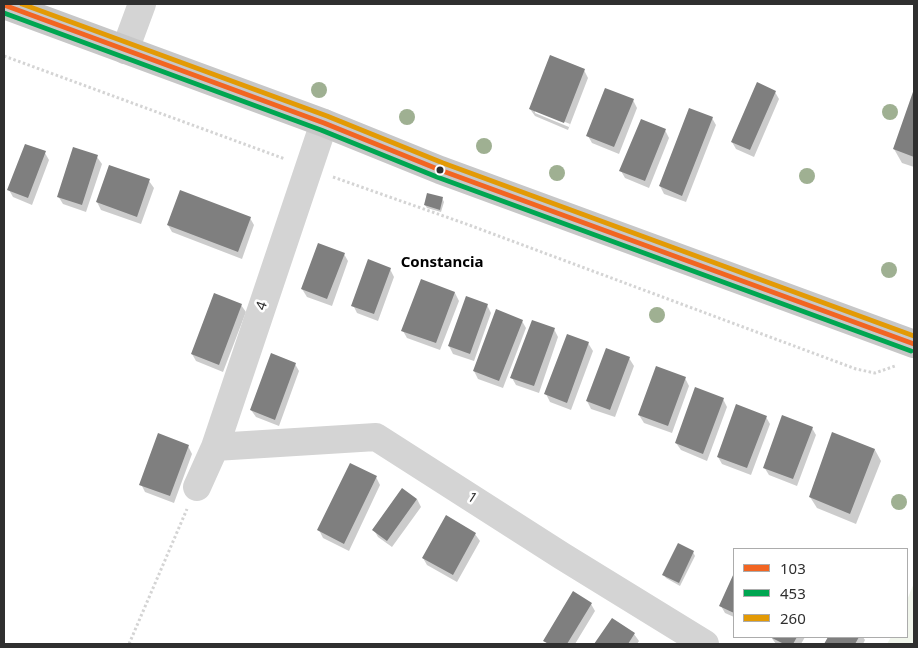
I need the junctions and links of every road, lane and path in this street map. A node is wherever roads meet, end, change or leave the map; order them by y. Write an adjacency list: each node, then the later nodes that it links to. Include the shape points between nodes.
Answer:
1 (142, 4): 3 (street)
2 (4, 5): 3 (main road)
3 (125, 50): 5 (main road)
4 (4, 56): 6 (path)
5 (324, 123): 6 (street, 4); 7 (main road)
6 (309, 168): 7 (path, via 856,369 875,373 892,368); 8 (street, 4)
7 (907, 354)
8 (215, 447): 9 (street, 4); 11 (street, 1, via 376,437)
9 (197, 486): 10 (path)
10 (129, 644)
11 (704, 644)

